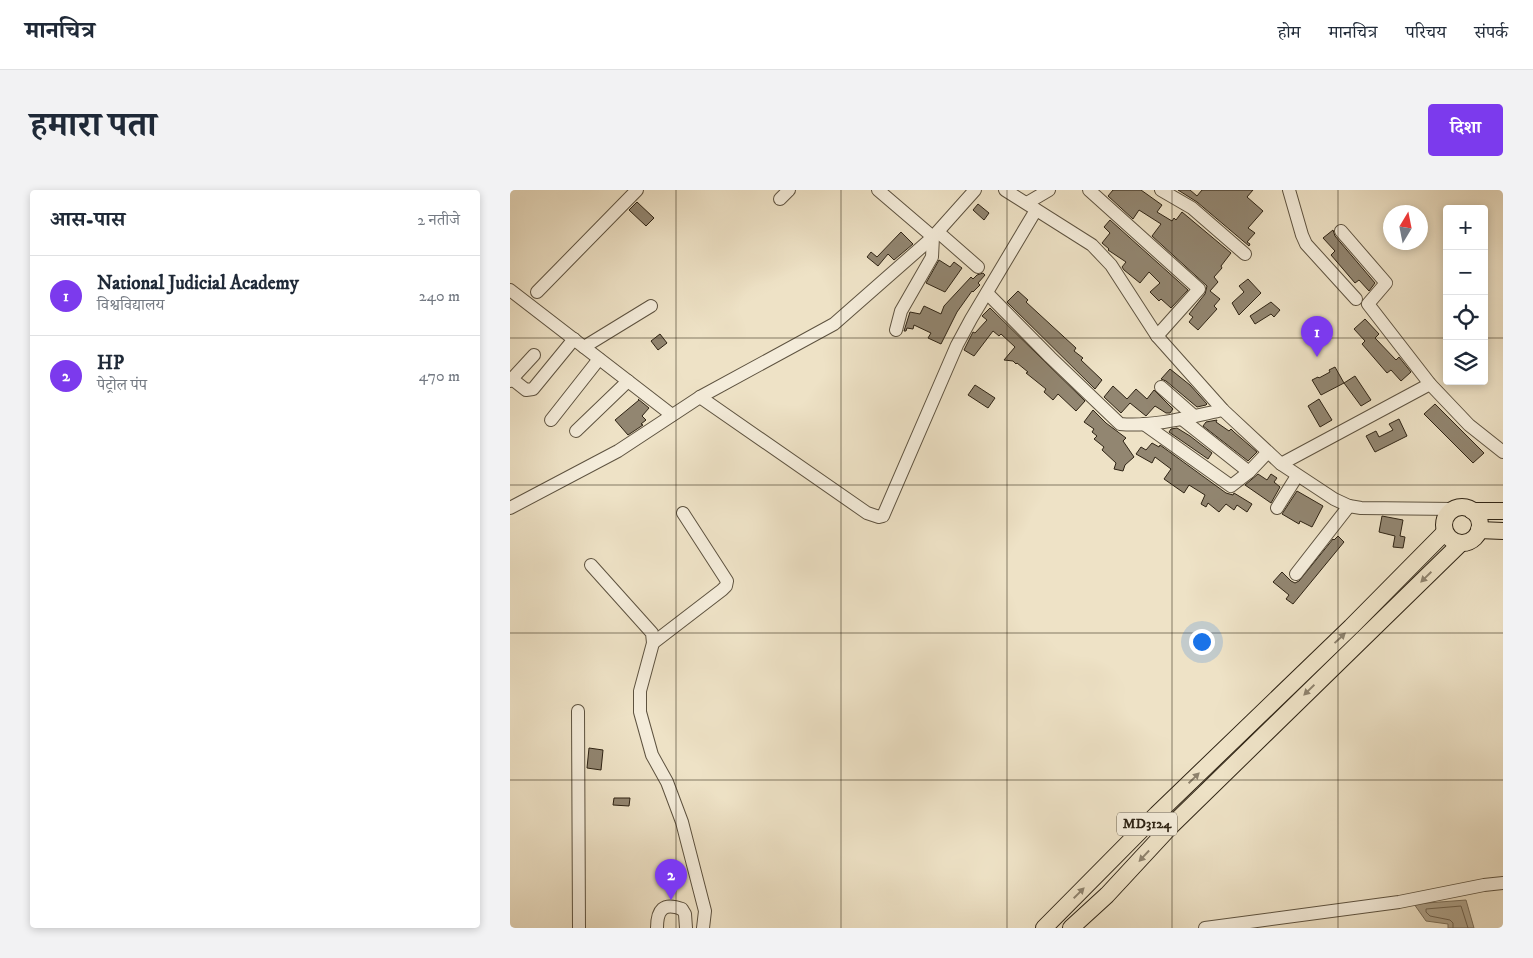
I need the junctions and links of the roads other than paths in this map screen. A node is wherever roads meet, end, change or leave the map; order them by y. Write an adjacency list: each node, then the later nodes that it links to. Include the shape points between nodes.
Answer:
1 (637, 190): 15 (street)
2 (878, 190): 11 (street)
3 (975, 190): 11 (street)
4 (1005, 190): 9 (street)
5 (1049, 190): 9 (street)
6 (1088, 190): 20 (street, via 1200,289)
7 (1161, 190): 12 (street, via 1192,208)
8 (1289, 190): 17 (street, via 1306,244)
9 (1031, 206): 16 (street); 20 (street, via 1092,245 1111,265)
10 (1342, 230): 26 (street, via 1386,283 1368,304)
11 (936, 234): 13 (street); 19 (street, via 932,257 901,311); 28 (street, via 834,324)
12 (1245, 254)
13 (978, 267)
14 (510, 290): 21 (street)
15 (537, 292)
16 (987, 293): 28 (street, via 957,345 883,516 867,513); 33 (street, via 1120,424)
17 (1356, 299)
18 (651, 306): 21 (street)
19 (896, 330)
20 (1157, 336): 29 (street)
21 (579, 343): 23 (street); 24 (street, via 533,389 526,390)
22 (534, 355): 24 (street)
23 (599, 359): 25 (street); 32 (street)
24 (511, 380)
25 (628, 382): 30 (street); 34 (street)
26 (1430, 384): 36 (street, via 1469,425); 37 (street)
27 (1161, 387): 31 (street)
28 (700, 397): 30 (street)
29 (1223, 410): 31 (street); 35 (street)
30 (672, 415): 41 (street, via 618,451)
31 (1188, 418): 33 (street); 38 (street)
32 (551, 420)
33 (1144, 424): 38 (street, via 1231,486)
34 (576, 432)
35 (1268, 452): 37 (street); 38 (street)
36 (1503, 452)
37 (1281, 464): 39 (street)
38 (1249, 472)
39 (1297, 476): 40 (street); 42 (street)
40 (1349, 506): 43 (street); 52 (street)
41 (510, 508)
42 (1277, 508)
43 (1454, 509): 44 (main road); 49 (main road, via 1444,521)
44 (1472, 511): 45 (main road); 47 (main road, via 1479,521)
45 (1503, 511)
46 (684, 513): 53 (street, via 727,582 722,590)
47 (1479, 530): 48 (main road); 50 (main road, via 1470,542)
48 (1503, 531)
49 (1445, 532): 50 (main road, via 1452,541); 60 (main road, MD3124, one-way to 49)
50 (1461, 543): 61 (main road, MD3124, one-way to 61, via 1279,719)
51 (591, 565): 53 (street, via 652,633)
52 (1296, 574)
53 (653, 643): 59 (street, via 640,691 640,712 652,755 667,782 682,822 705,911)
54 (578, 711): 56 (street)
55 (1503, 883): 62 (street, via 1399,902)
56 (579, 928)
57 (657, 928): 58 (street, via 659,913 669,906 682,909)
58 (686, 928)
59 (704, 928)
60 (1044, 928)
61 (1071, 928)
62 (1206, 928)

